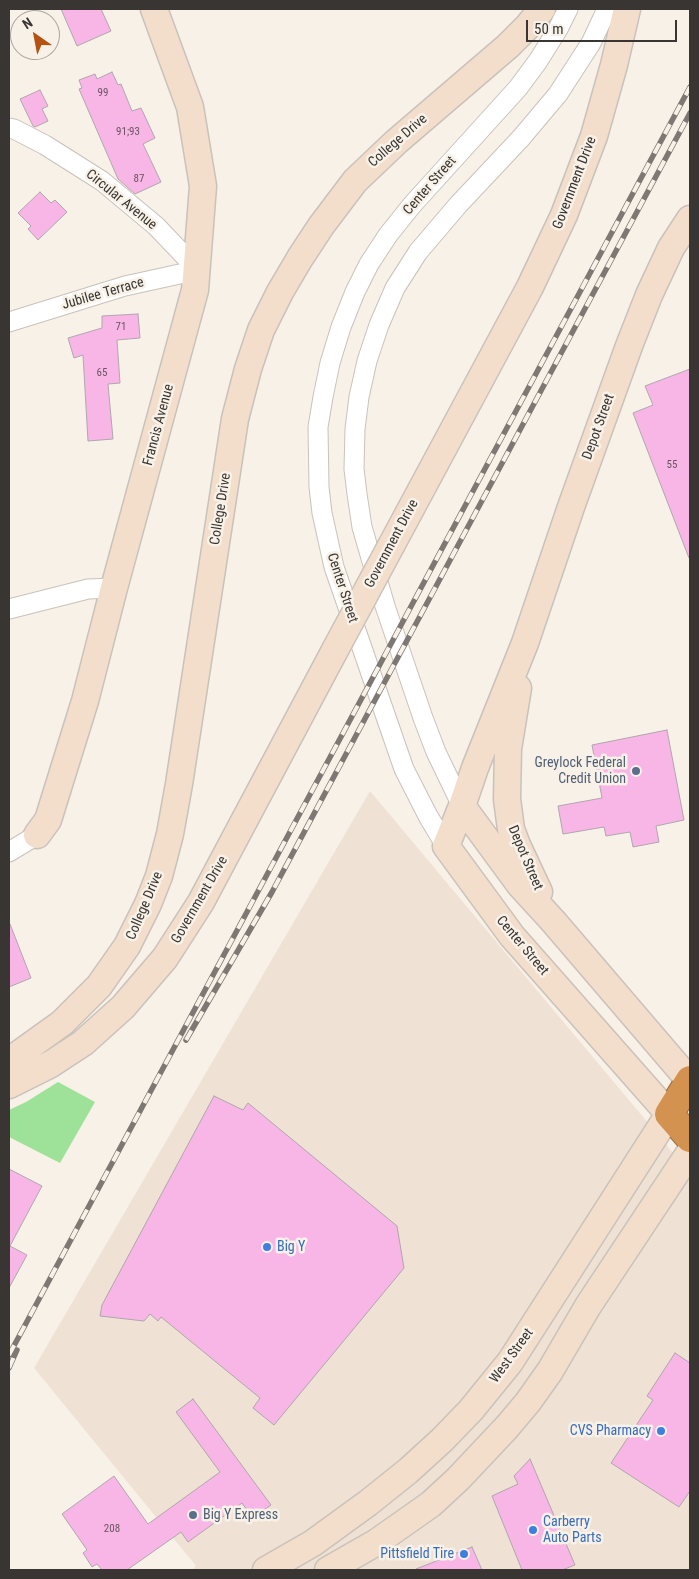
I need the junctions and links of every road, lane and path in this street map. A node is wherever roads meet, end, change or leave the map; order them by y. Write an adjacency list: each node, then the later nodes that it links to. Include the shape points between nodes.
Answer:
1 (154, 9): 8 (street, Francis Avenue, via 190,107 203,186)
2 (542, 9): 18 (street, College Drive, via 508,46 355,181 321,226 280,292 261,330 235,419 179,784 159,876 131,939 99,986 62,1023)
3 (568, 9): 15 (street, Center Street, via 518,88 412,205 369,264 341,327 330,363 318,428 319,487 334,567 404,770)
4 (607, 9): 13 (street, via 591,43 558,94 458,205 409,266 395,288 379,325 359,397 354,469 362,527 423,718)
5 (627, 9): 20 (street, Government Drive, bridge, via 594,136 564,215 530,287 201,902 165,958 123,1007 83,1043)
6 (9, 128): 8 (street, Circular Avenue, via 45,144 102,181 156,226)
7 (690, 219): 12 (street, Depot Street, via 671,248 632,338 570,507)
8 (198, 270): 9 (street, Jubilee Terrace, via 125,286); 10 (street, Francis Avenue, via 188,318)
9 (9, 322)
10 (114, 588): 11 (street, via 88,589); 14 (street, Francis Avenue, via 80,719 48,820)
11 (9, 609)
12 (525, 643): 13 (street, Depot Street); 17 (street, Depot Street, via 508,749 507,799 517,846)
13 (462, 806): 15 (street, Depot Street); 17 (street, via 520,884)
14 (37, 835): 16 (street)
15 (446, 846): 21 (street, Center Street, via 517,942)
16 (9, 852)
17 (553, 921): 19 (street)
18 (9, 1061)
19 (690, 1080): 21 (highway, West Street)
20 (9, 1085)
21 (669, 1114): 22 (highway, Center Street); 24 (street, West Street, via 538,1321 488,1390 408,1471)
22 (690, 1138)
23 (690, 1152): 26 (street, via 588,1306 550,1371 507,1427 431,1504 378,1542)
24 (313, 1543): 25 (street, West Street); 26 (street)
25 (266, 1570)
26 (326, 1570)

